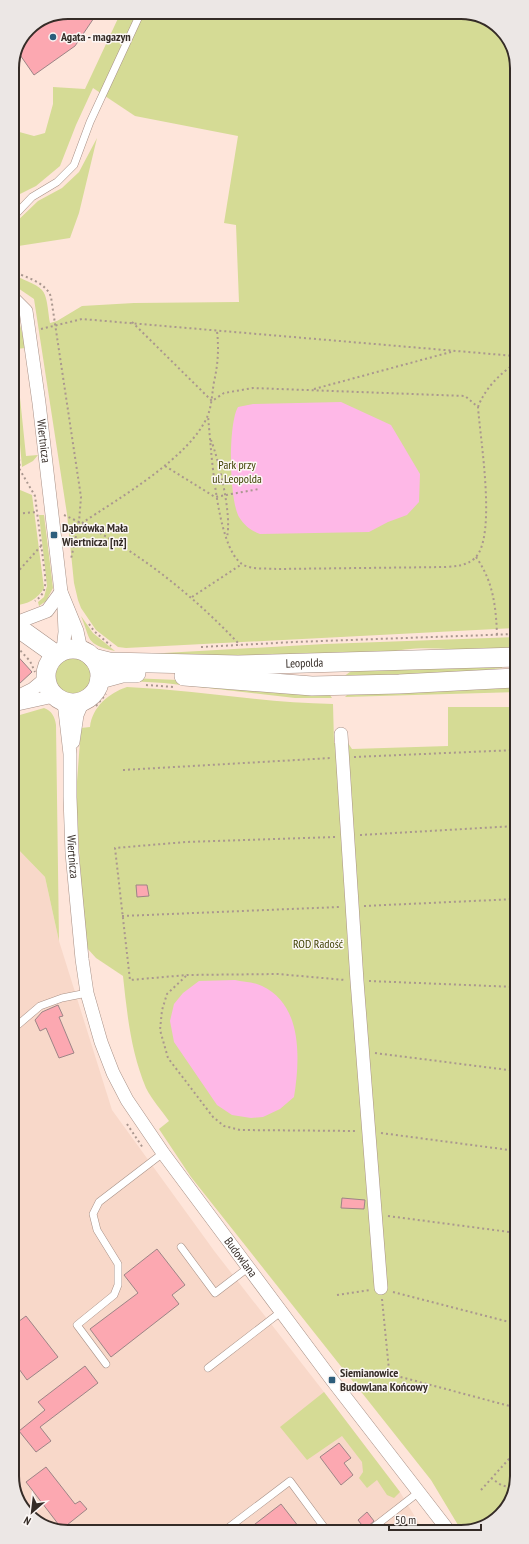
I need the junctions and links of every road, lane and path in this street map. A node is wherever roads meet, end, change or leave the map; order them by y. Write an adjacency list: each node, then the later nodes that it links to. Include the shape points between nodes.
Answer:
1 (138, 19): 2 (lane, via 99,102 74,165 57,182 32,197)
2 (19, 211)
3 (19, 274): 6 (path, via 48,290)
4 (19, 304): 7 (street, Wiertnicza, via 26,311)
5 (132, 322): 6 (path, via 82,319); 8 (path); 13 (path)
6 (55, 326): 7 (path); 25 (path, via 81,497)
7 (29, 330): 33 (street, Wiertnicza)
8 (217, 330): 9 (path); 13 (path, via 219,360)
9 (454, 351): 10 (path); 12 (path)
10 (510, 356)
11 (510, 368): 14 (path, via 501,374 481,398)
12 (311, 390): 13 (path, via 253,388 224,393); 14 (path, via 465,396)
13 (212, 401): 15 (path)
14 (478, 407): 29 (path, via 487,510 485,537)
15 (208, 416): 16 (path); 18 (path, via 185,448)
16 (210, 437): 20 (path, via 217,454); 21 (path)
17 (19, 459): 22 (path, via 20,470 35,496)
18 (165, 466): 21 (path); 26 (path)
19 (259, 489): 20 (path)
20 (224, 494): 21 (path); 27 (path, via 229,531)
21 (215, 497): 27 (path)
22 (37, 512): 23 (path); 28 (path)
23 (19, 514)
24 (60, 514): 25 (path)
25 (79, 522): 26 (path); 30 (path)
26 (82, 523): 34 (path, via 146,562)
27 (227, 538): 31 (path)
28 (41, 546): 32 (path); 35 (path, via 46,587 41,597)
29 (476, 557): 31 (path, via 464,565 446,567 276,569); 41 (path, via 494,598)
30 (70, 564)
31 (242, 564): 34 (path)
32 (19, 570)
33 (62, 596): 36 (street, via 47,611); 47 (street, Wiertnicza, via 65,632); 47 (street, Wiertnicza, via 77,631)
34 (192, 597): 43 (path)
35 (33, 602)
36 (19, 622)
37 (88, 623): 44 (path)
38 (19, 629): 47 (street)
39 (19, 634): 47 (street)
40 (510, 634): 41 (path)
41 (497, 635): 43 (path)
42 (19, 645): 47 (path)
43 (240, 645): 45 (path)
44 (113, 647)
45 (195, 648)
46 (510, 657): 48 (street, Leopolda)
47 (59, 660): 48 (street, Leopolda, via 238,665); 50 (street, via 99,667); 52 (street, via 33,689); 53 (street, via 50,691)
48 (337, 662): 51 (street)
49 (510, 678): 51 (street, Leopolda)
50 (105, 685): 51 (street, Leopolda, via 117,674 136,674); 55 (path); 55 (street, via 94,692)
51 (338, 686)
52 (19, 696)
53 (59, 699): 54 (street); 55 (street); 58 (street, Wiertnicza)
54 (19, 704)
55 (88, 705): 58 (street, Wiertnicza, via 77,715)
56 (341, 734): 59 (street)
57 (510, 750): 59 (path)
58 (70, 754): 66 (street, Wiertnicza, via 72,854)
59 (343, 757): 60 (path); 62 (street)
60 (123, 770)
61 (510, 826): 62 (path)
62 (348, 836): 64 (street); 65 (path, via 186,842 115,848)
63 (510, 899): 64 (path)
64 (352, 906): 65 (path); 68 (street)
65 (122, 916): 67 (path, via 130,980)
66 (82, 959): 70 (street, Budowlana)
67 (187, 975): 68 (path, via 278,974); 75 (path, via 167,994 160,1030 168,1058 213,1117 224,1126 240,1130)
68 (357, 981): 69 (path); 72 (street)
69 (510, 987)
70 (87, 993): 71 (lane, via 40,1006); 77 (street, Budowlana, via 113,1073)
71 (19, 1025)
72 (362, 1051): 73 (path); 75 (street)
73 (510, 1070)
74 (124, 1120): 77 (path)
75 (369, 1131): 76 (path); 78 (street)
76 (510, 1150)
77 (158, 1157): 81 (street, Budowlana); 86 (lane, via 99,1202 93,1214 97,1230 118,1264 118,1285 114,1295 77,1325)
78 (375, 1214): 79 (path); 82 (street)
79 (510, 1232)
80 (181, 1248): 81 (lane, via 215,1293)
81 (249, 1267): 84 (street, Budowlana)
82 (381, 1288): 83 (path); 85 (path); 88 (path, via 389,1370 403,1378)
83 (337, 1295)
84 (282, 1311): 87 (lane); 93 (street, Budowlana)
85 (510, 1322)
86 (106, 1364)
87 (208, 1368)
88 (510, 1406)
89 (510, 1458): 90 (path)
90 (491, 1478): 91 (path); 92 (path)
91 (508, 1487)
92 (481, 1490)
93 (419, 1492): 96 (lane); 97 (street, Budowlana)
94 (232, 1525): 95 (lane, via 290,1481)
95 (323, 1525)
96 (376, 1525)
97 (444, 1525)

